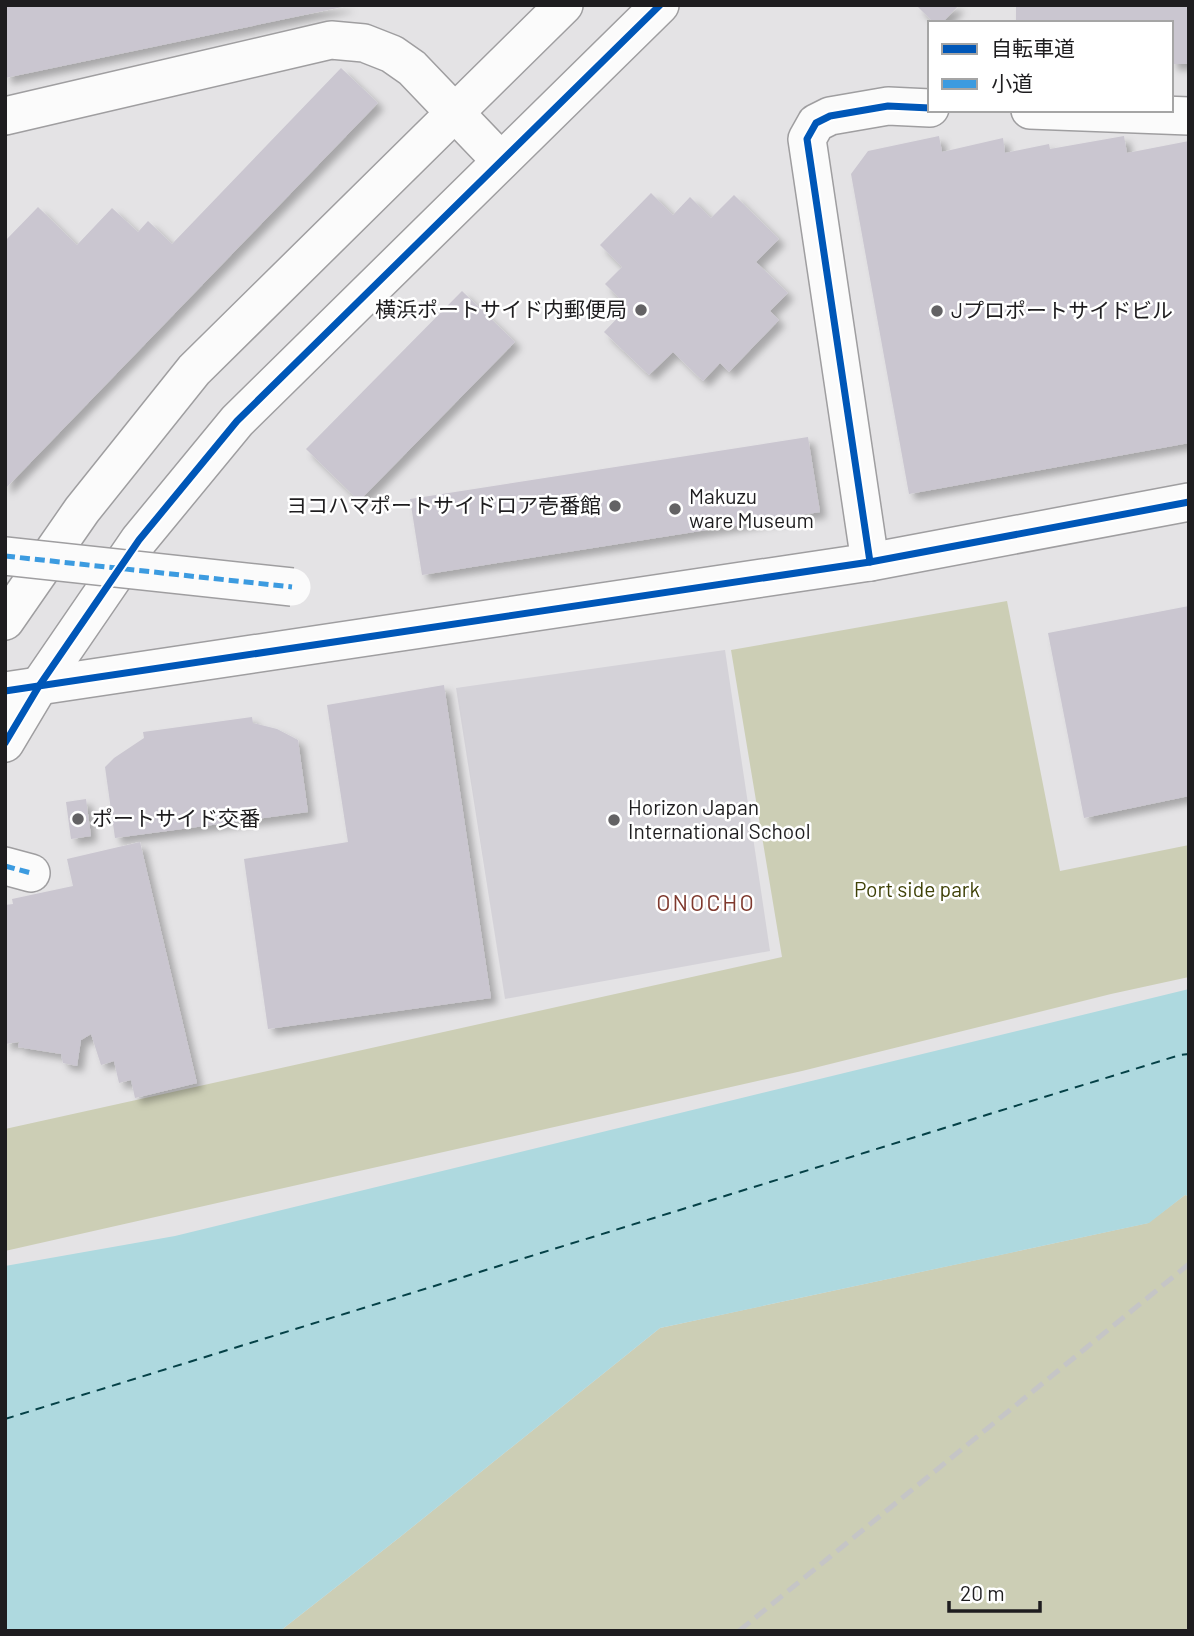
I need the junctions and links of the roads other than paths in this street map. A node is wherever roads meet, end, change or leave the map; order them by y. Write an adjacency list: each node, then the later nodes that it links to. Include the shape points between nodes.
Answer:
1 (564, 5): 4 (street)
2 (660, 5): 8 (street)
3 (928, 108): 11 (street, via 888,106 830,116 816,123 807,139)
4 (454, 112): 6 (street, via 392,54 364,43 331,40); 8 (street); 13 (street, via 194,370 82,510)
5 (1083, 112): 7 (street)
6 (5, 116)
7 (1189, 116)
8 (501, 161): 14 (street, via 237,421)
9 (1189, 502): 11 (street)
10 (5, 556): 12 (street, bridge)
11 (870, 562): 14 (street)
12 (292, 587)
13 (5, 621)
14 (22, 688): 15 (street)
15 (5, 743)

